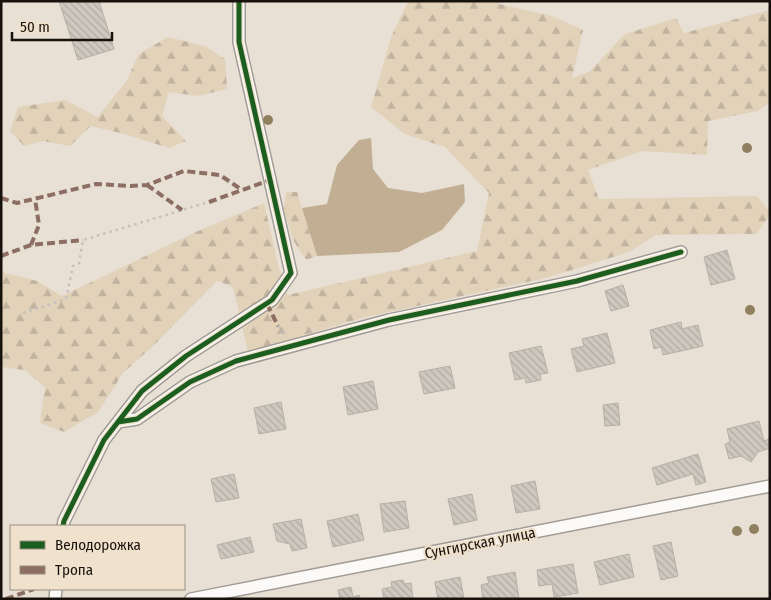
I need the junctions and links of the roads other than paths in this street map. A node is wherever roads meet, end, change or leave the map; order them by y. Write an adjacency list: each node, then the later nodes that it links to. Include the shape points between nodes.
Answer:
1 (239, 1): 3 (street, via 239,42 291,273 272,300 186,356 142,391)
2 (682, 252): 3 (street, via 577,281 389,320 236,360 190,382 137,420)
3 (118, 422): 5 (street, via 104,440)
4 (770, 486): 6 (street, Сунгирская улица)
5 (63, 525)
6 (191, 599)

